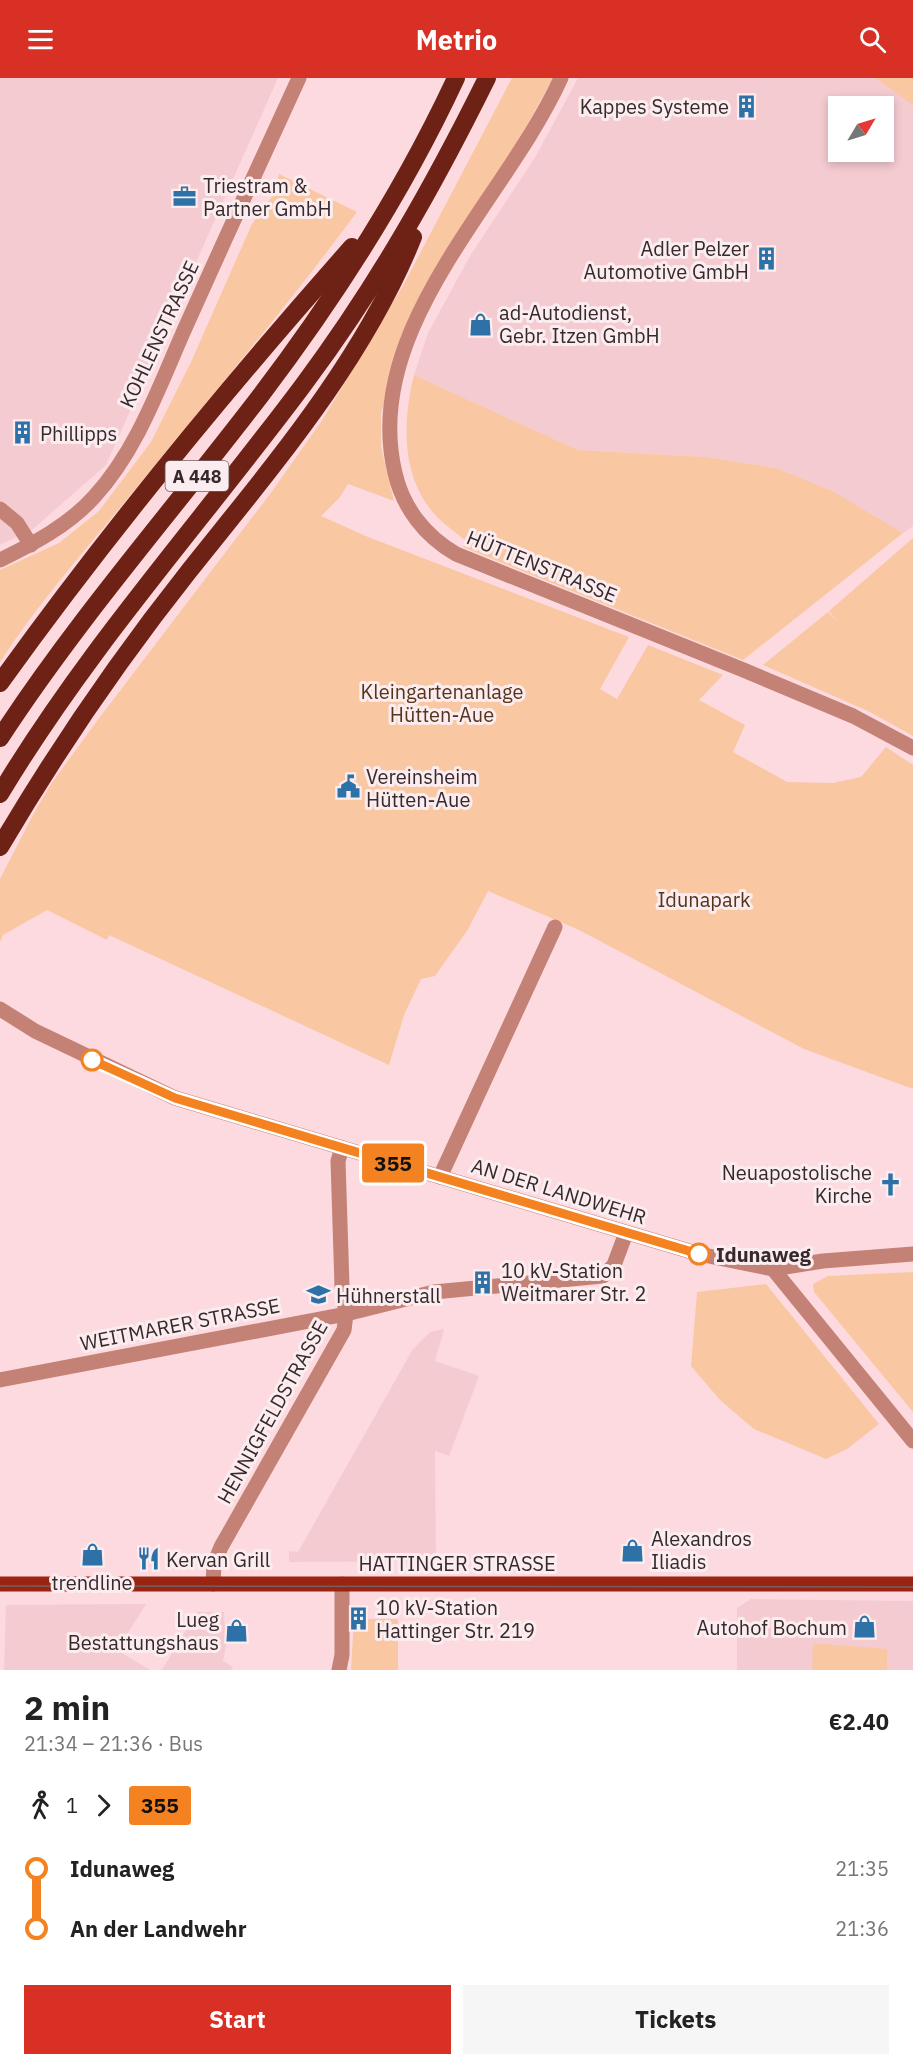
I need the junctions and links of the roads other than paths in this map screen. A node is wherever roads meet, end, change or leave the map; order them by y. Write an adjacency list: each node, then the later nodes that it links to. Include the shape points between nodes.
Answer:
1 (299, 78): 8 (street, KOHLENSTRASSE, via 130,445 93,498)
2 (456, 78): 6 (highway, A 448)
3 (487, 78): 5 (highway, A 448)
4 (561, 78): 12 (street, HÜTTENSTRASSE, via 526,142 429,295 411,333 390,411 390,454 404,502 434,539 463,558 853,716)
5 (436, 180): 13 (highway, A 448, via 379,277 317,367 77,674); 14 (highway, via 399,273 306,422 74,725)
6 (387, 207): 10 (highway, via 191,433); 11 (highway, A 448, via 299,343 68,638)
7 (0, 509): 8 (street, via 17,523)
8 (31, 545): 9 (street, KOHLENSTRASSE)
9 (0, 560)
10 (0, 683)
11 (0, 738)
12 (913, 748)
13 (0, 794)
14 (0, 846)
15 (555, 927): 20 (street)
16 (0, 1009): 18 (street, AN DER LANDWEHR)
17 (0, 1020): 18 (street, AN DER LANDWEHR)
18 (35, 1031): 19 (street, AN DER LANDWEHR, via 175,1098)
19 (342, 1148): 20 (street, AN DER LANDWEHR); 24 (street, HENNIGFELDSTRASSE, via 338,1161)
20 (440, 1177): 21 (street, AN DER LANDWEHR)
21 (626, 1233): 23 (street, AN DER LANDWEHR, via 699,1254); 24 (street, WEITMARER STRASSE, via 614,1265 603,1276 434,1292)
22 (913, 1254): 23 (street, AN DER LANDWEHR)
23 (773, 1269): 26 (street)
24 (346, 1314): 25 (street, WEITMARER STRASSE); 28 (street, HENNIGFELDSTRASSE, via 344,1330 221,1547 214,1564)
25 (0, 1380)
26 (913, 1441)
27 (0, 1584): 28 (main road, HATTINGER STRASSE)
28 (213, 1584): 29 (main road, HATTINGER STRASSE)
29 (342, 1584): 30 (main road, HATTINGER STRASSE); 31 (street)
30 (913, 1584)
31 (339, 1670)

